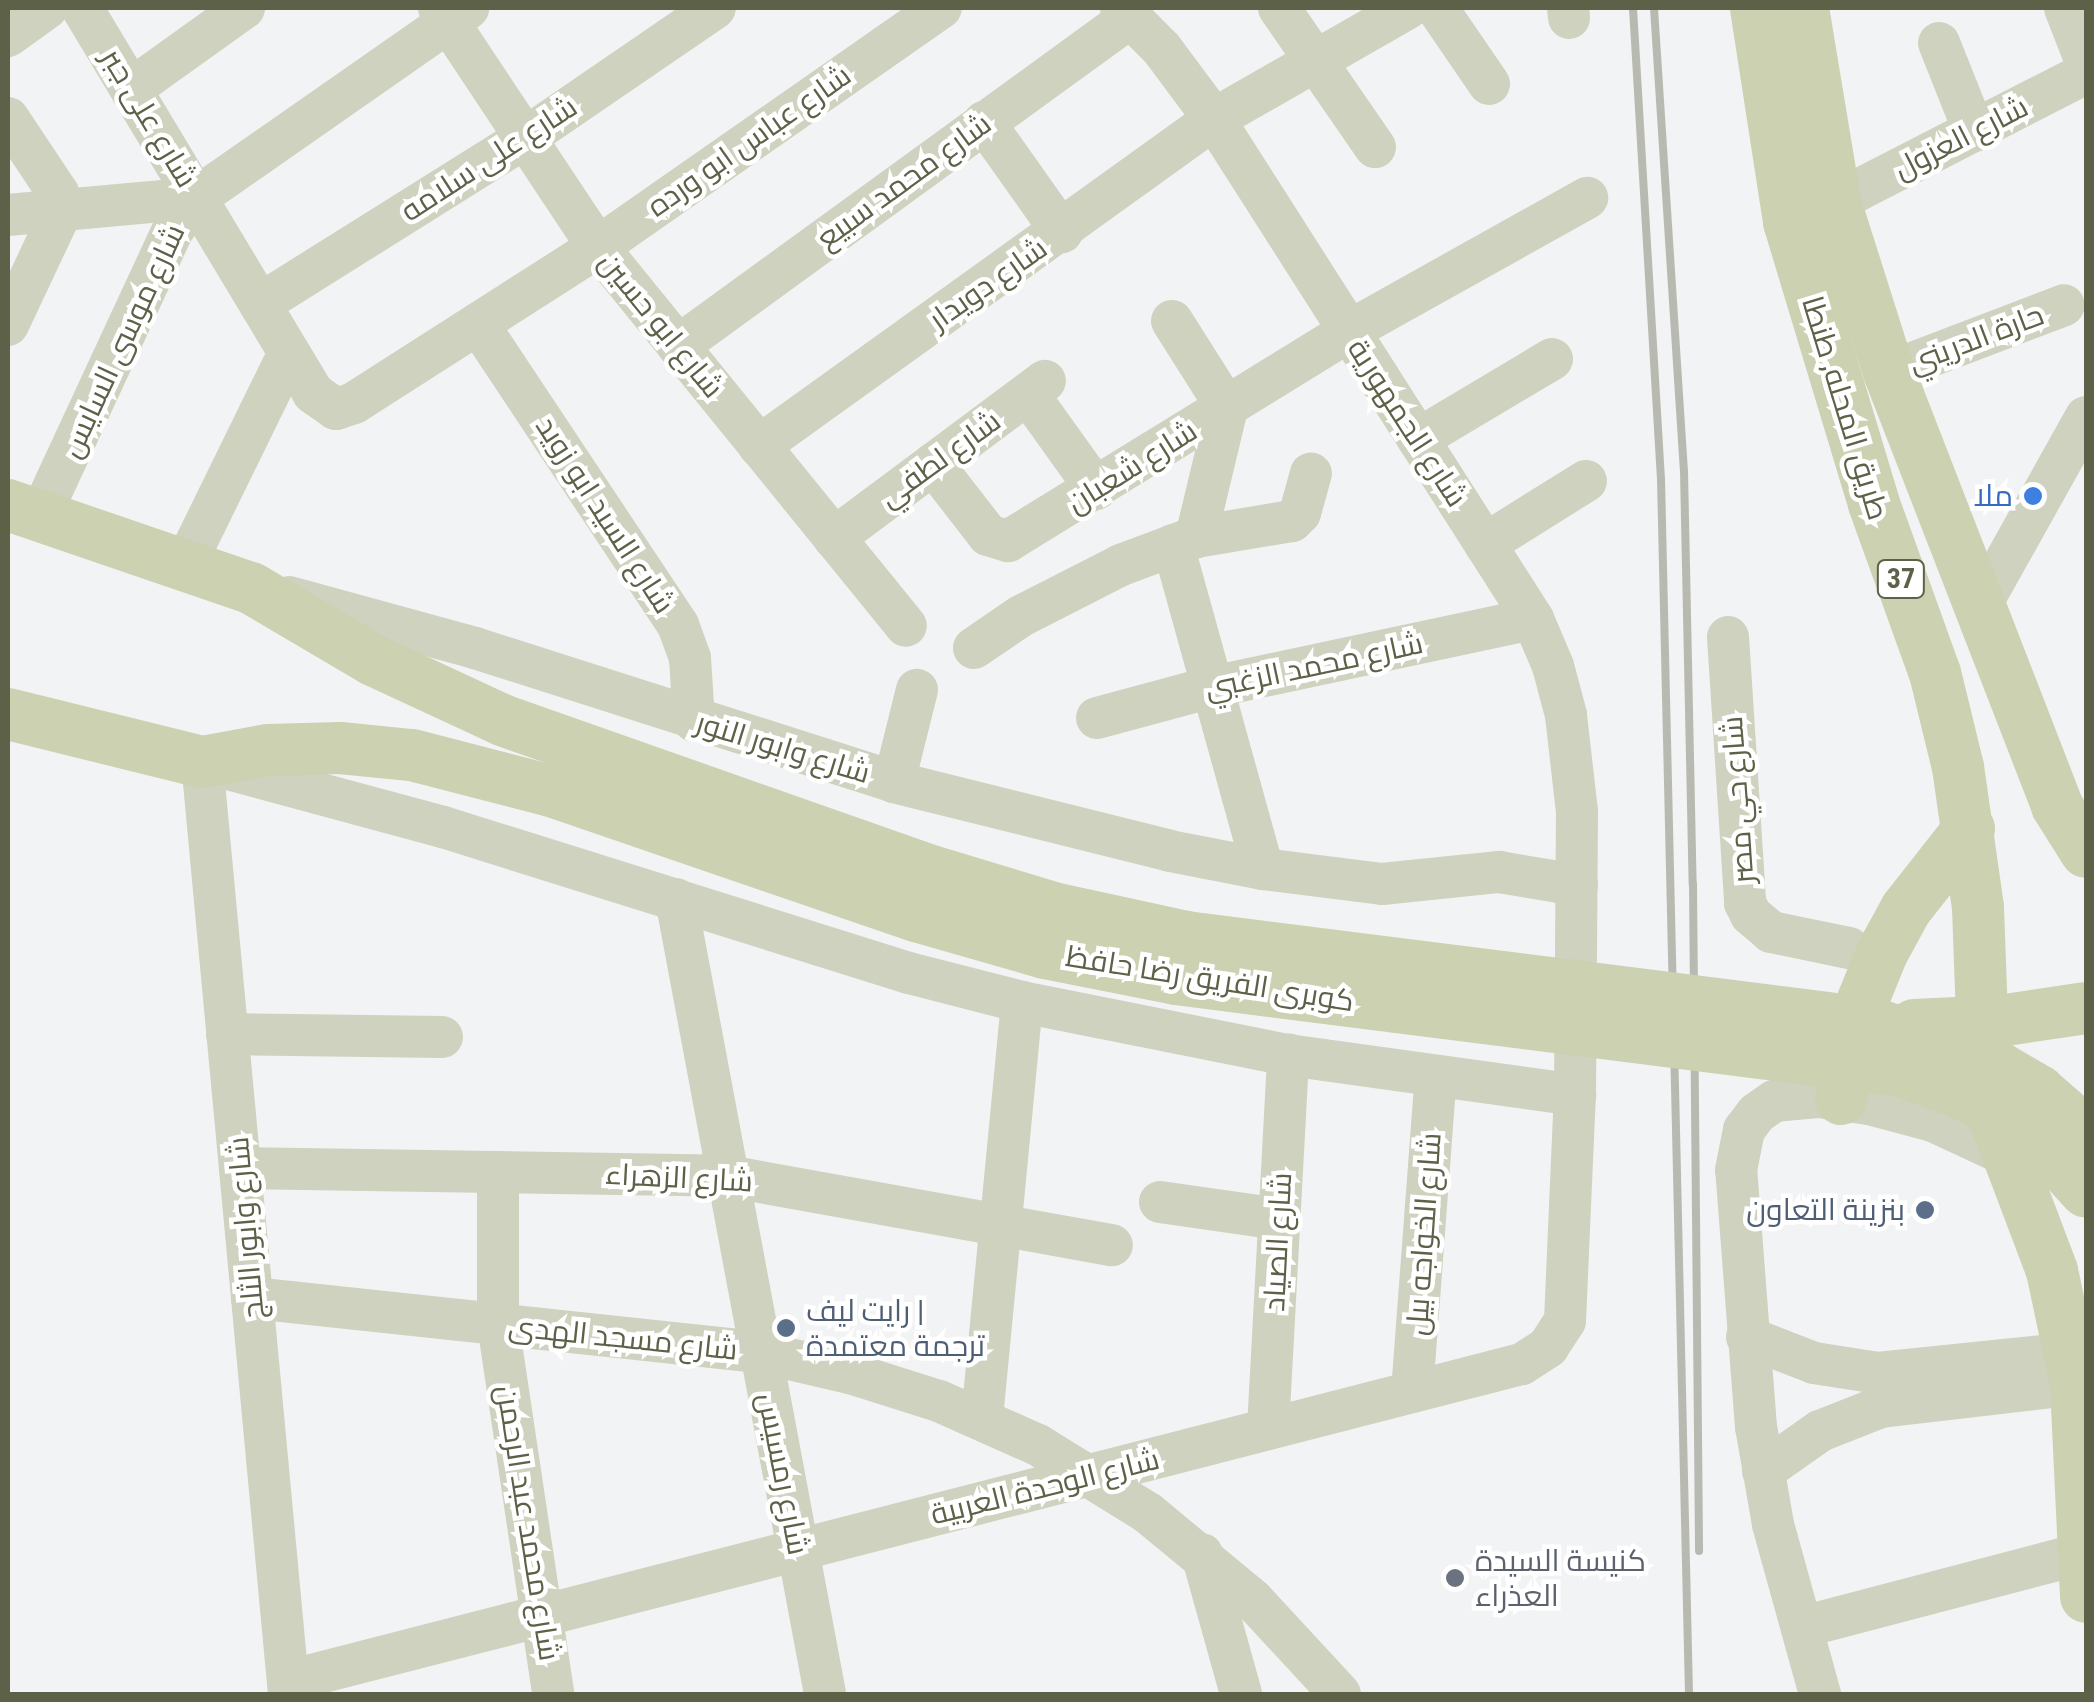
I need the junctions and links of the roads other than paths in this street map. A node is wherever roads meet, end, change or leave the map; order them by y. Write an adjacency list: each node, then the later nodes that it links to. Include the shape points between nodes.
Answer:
1 (46, 8): 14 (street)
2 (82, 8): 19 (street, شارع على جبر)
3 (244, 8): 19 (street)
4 (716, 8): 24 (street, شارع على سلامه)
5 (940, 8): 32 (street, شارع عباس ابو ورده)
6 (1279, 8): 16 (street)
7 (1408, 8): 16 (street, شارع دويدار)
8 (1437, 8): 18 (street)
9 (1756, 8): 70 (main road, طريق المحله, طنطا / 37, via 1789,222 1874,504 1935,673)
10 (1803, 8): 28 (main road, طريق المحله, طنطا / 37)
11 (2064, 8): 17 (street)
12 (451, 12): 24 (street, شارع ابو حسين); 26 (street, شارع موسى السايس)
13 (1126, 12): 21 (street, شارع الجمهورية); 22 (street, شارع محمد سبيع)
14 (8, 36)
15 (1939, 44): 23 (street)
16 (1315, 60): 21 (street, شارع دويدار); 25 (street)
17 (2085, 75): 23 (street, شارع العزول)
18 (1489, 84)
19 (131, 89): 26 (street, شارع على جبر)
20 (8, 118): 29 (street, via 58,193)
21 (1214, 119): 31 (street, شارع دويدار); 38 (street, شارع الجمهورية)
22 (984, 122): 31 (street); 39 (street, شارع محمد سبيع)
23 (1974, 131): 28 (street, شارع العزول)
24 (525, 138): 32 (street, شارع ابو حسين); 33 (street, شارع على سلامه)
25 (1376, 147)
26 (196, 198): 29 (street); 33 (street, شارع على جبر); 52 (street, شارع موسى السايس)
27 (1587, 198): 38 (street, شارع شعبان)
28 (1835, 202): 42 (main road, طريق المحله, طنطا / 37)
29 (62, 210): 30 (street); 36 (street)
30 (8, 215)
31 (1062, 232): 47 (street, شارع دويدار)
32 (598, 247): 37 (street, شارع عباس ابو ورده); 39 (street, شارع ابو حسين)
33 (260, 304): 40 (street, شارع على جبر)
34 (2064, 305): 42 (street, حارة الدريني)
35 (1172, 321): 44 (street)
36 (8, 324)
37 (478, 324): 43 (street, شارع عباس ابو ورده); 67 (street, شارع السيد ابو زويد, via 678,625 690,658)
38 (1349, 331): 44 (street, شارع شعبان); 46 (street, شارع الجمهورية)
39 (678, 346): 47 (street, شارع ابو حسين)
40 (288, 353): 43 (street, شارع على جبر, via 318,401 336,409); 56 (street)
41 (1552, 360): 46 (street)
42 (1889, 372): 58 (main road, طريق المحله, طنطا / 37)
43 (354, 403)
44 (1227, 408): 51 (street, شارع شعبان); 54 (street)
45 (2086, 417): 58 (street)
46 (1418, 440): 55 (street, شارع الجمهورية)
47 (760, 446): 53 (street, شارع ابو حسين)
48 (933, 464): 51 (street, شارع شعبان, via 988,535 1000,541); 51 (street, شارع لطفي, via 1037,388); 53 (street, شارع لطفي)
49 (1311, 473): 54 (street, via 1292,520)
50 (1586, 481): 55 (street)
51 (1096, 489)
52 (24, 511): 56 (main road, شارع وابور النور)
53 (834, 538): 60 (street, شارع ابو حسين)
54 (1184, 541): 62 (street, via 1070,588); 63 (street)
55 (1485, 544): 59 (street, شارع الجمهورية)
56 (185, 565): 57 (main road, شارع وابور النور)
57 (251, 588): 67 (street, شارع وابور النور, via 475,648); 74 (main road, كوبرى الفريق رضا حافظ, via 373,660 502,720)
58 (1978, 610): 71 (main road, طريق المحله, طنطا / 37, via 2064,823)
59 (1533, 619): 63 (street, شارع محمد الزغبي); 73 (street, شارع الجمهورية, via 1569,732)
60 (906, 626)
61 (1728, 638): 76 (street, شارع حي مصر, via 1746,691 1745,904 1771,932)
62 (974, 648)
63 (1212, 687): 66 (street, شارع محمد الزغبي); 72 (street)
64 (918, 690): 69 (street)
65 (8, 714): 68 (main road)
66 (1097, 718)
67 (694, 722): 69 (street, شارع وابور النور)
68 (202, 762): 74 (main road, كوبرى الفريق رضا حافظ, via 268,750 412,755); 75 (street); 80 (street, شارع وابور الثلج)
69 (894, 782): 72 (street, شارع وابور النور)
70 (1968, 829): 85 (main road, via 1935,867 1882,953 1862,1000); 87 (main road, طريق المحله, طنطا / 37, via 1981,946 1984,1068)
71 (2086, 852)
72 (1263, 869): 73 (street, شارع وابور النور, via 1382,884 1499,872)
73 (1577, 885): 84 (street, شارع الجمهورية)
74 (924, 893): 79 (main road, كوبرى الفريق رضا حافظ, bridge, via 1186,936); 91 (main road, كوبرى الفريق رضا حافظ, bridge, via 1045,952 1176,979 1901,1071 1966,1094 2006,1117)
75 (676, 899): 77 (street); 90 (street, شارع رمسيس)
76 (1849, 948)
77 (1022, 1002): 82 (street); 94 (street)
78 (2086, 1008): 79 (main road, bridge, via 1985,1022)
79 (1876, 1024): 86 (main road, كوبرى الفريق رضا حافظ, bridge, via 1998,1067)
80 (228, 1034): 81 (street); 88 (street, شارع وابور الثلج)
81 (442, 1036)
82 (1288, 1055): 83 (street); 93 (street, شارع الصياد)
83 (1436, 1076): 84 (street); 101 (street, شارع الخواجه بيل)
84 (1575, 1095): 101 (street, شارع الوحدة العربية, via 1567,1305 1558,1335 1522,1364)
85 (1841, 1099): 87 (street, via 1933,1121); 98 (street, via 1795,1096 1774,1102 1744,1130 1736,1170)
86 (2086, 1132)
87 (2008, 1156): 100 (main road, 37, via 2040,1231)
88 (240, 1168): 89 (street, شارع الزهراء); 96 (street, شارع وابور الثلج)
89 (498, 1172): 90 (street, شارع الزهراء); 97 (street, شارع محمد عبد الرحمن)
90 (727, 1176): 94 (street, شارع الزهراء); 99 (street, شارع رمسيس)
91 (2086, 1192)
92 (1160, 1202): 93 (street)
93 (1279, 1219): 103 (street, شارع الصياد)
94 (1001, 1225): 95 (street, شارع الزهراء); 102 (street)
95 (1112, 1245)
96 (252, 1298): 97 (street, شارع مسجد الهدى); 112 (street, شارع وابور الثلج)
97 (498, 1324): 99 (street, شارع مسجد الهدى); 110 (street, شارع محمد عبد الرحمن)
98 (1748, 1337): 100 (street, via 1814,1362 1878,1373); 104 (street)
99 (759, 1352): 102 (street, شارع مسجد الهدى, via 895,1386); 106 (street, شارع رمسيس)
100 (2073, 1368): 104 (street, via 1881,1406 1820,1432); 108 (main road, 37)
101 (1412, 1392): 103 (street, شارع الوحدة العربية)
102 (982, 1418): 105 (street, شارع مسجد الهدى)
103 (1268, 1429): 105 (street, شارع الوحدة العربية)
104 (1763, 1471): 111 (street)
105 (1092, 1475): 106 (street, شارع الوحدة العربية); 107 (street, شارع مسجد الهدى)
106 (798, 1550): 110 (street, شارع الوحدة العربية); 114 (street, شارع رمسيس)
107 (1202, 1554): 115 (street); 116 (street, شارع مسجد الهدى)
108 (2085, 1554): 109 (main road, 37); 111 (street)
109 (2086, 1598)
110 (542, 1616): 112 (street, شارع الوحدة العربية); 113 (street, شارع محمد عبد الرحمن)
111 (1802, 1626): 117 (street)
112 (289, 1688)
113 (554, 1694)
114 (825, 1694)
115 (1241, 1694)
116 (1340, 1694)
117 (1820, 1694)

